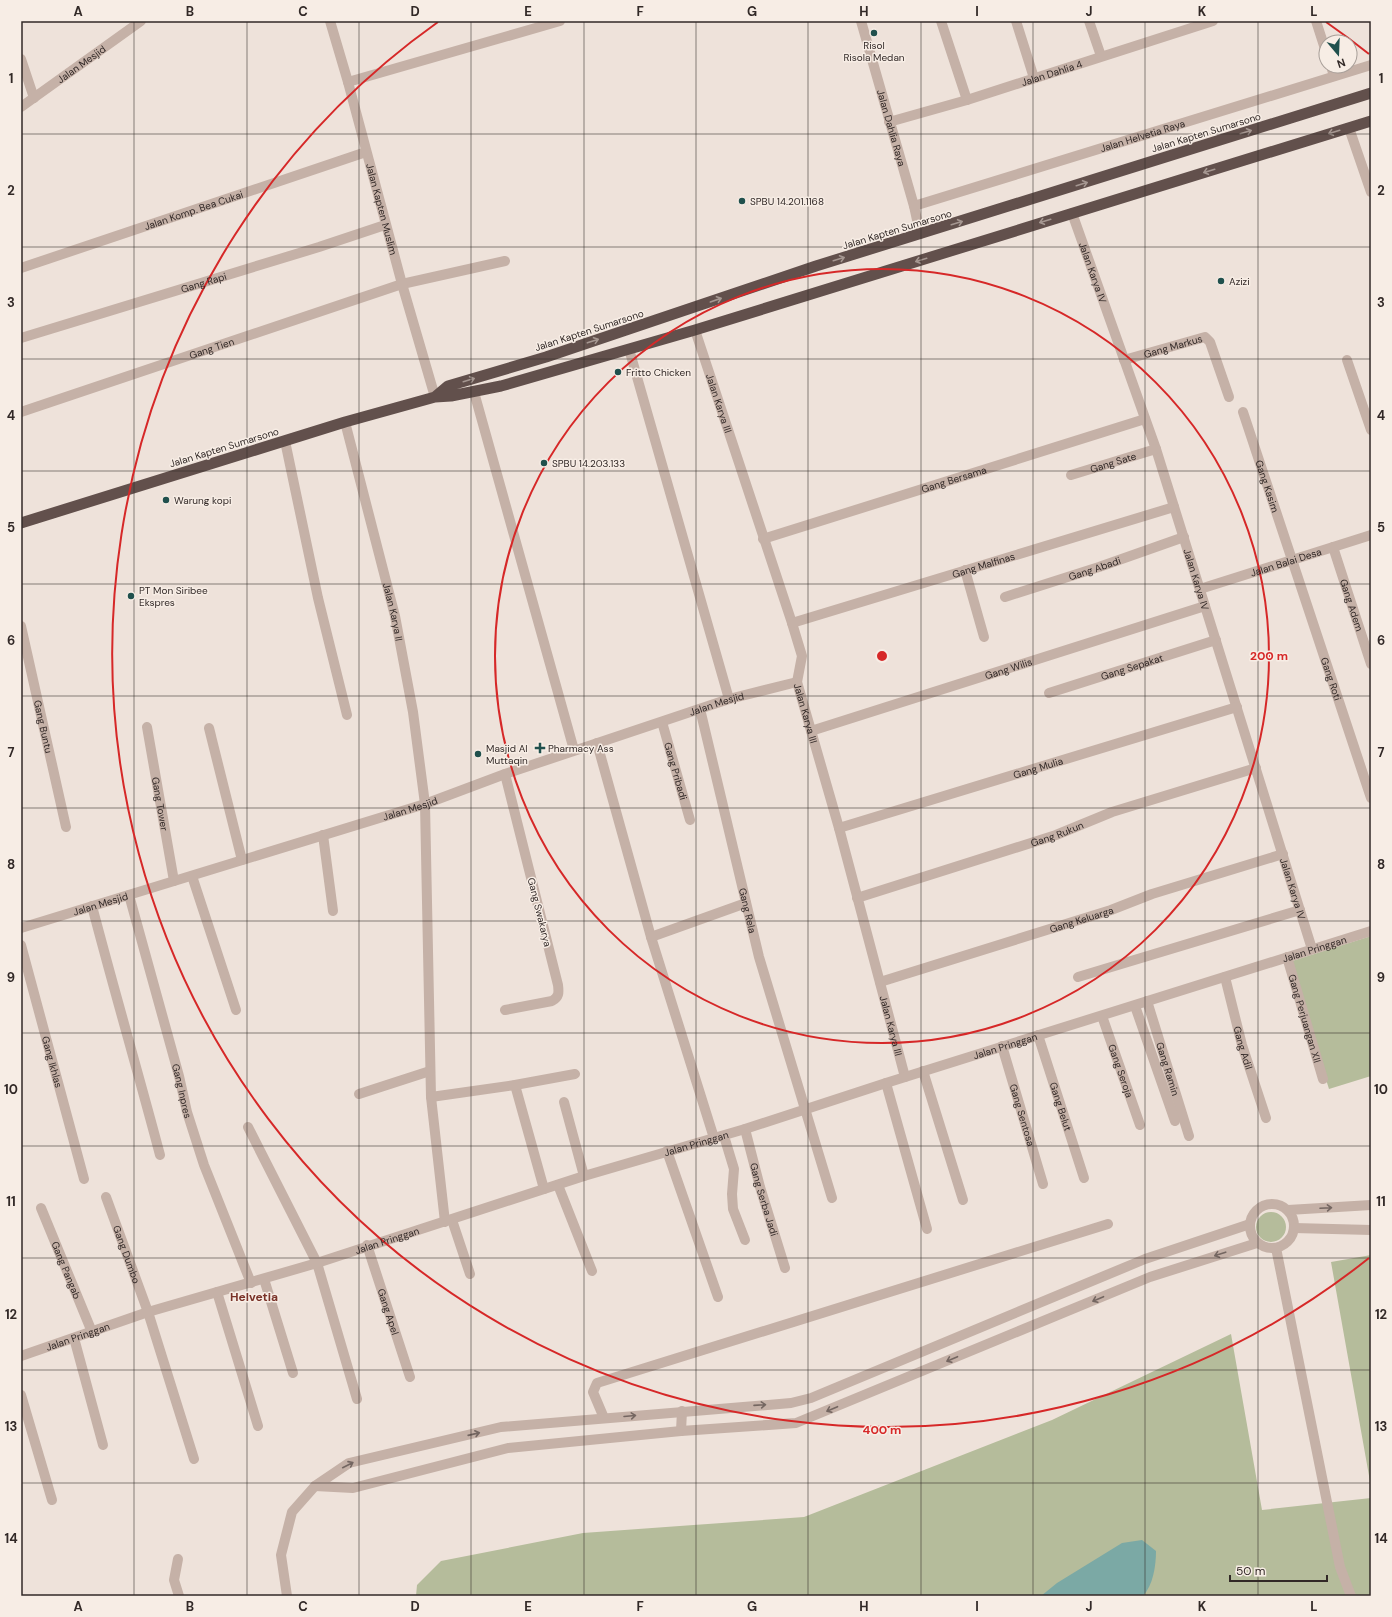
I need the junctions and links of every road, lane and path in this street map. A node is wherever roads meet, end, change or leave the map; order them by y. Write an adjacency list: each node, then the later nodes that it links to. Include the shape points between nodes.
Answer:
1 (141, 21): 18 (street, Jalan Mesjid)
2 (330, 21): 16 (street, Jalan Kapten Muslim)
3 (560, 21): 16 (street)
4 (861, 21): 22 (street, Jalan Dahlia Raya)
5 (941, 21): 19 (street)
6 (1016, 21): 15 (street)
7 (1089, 21): 11 (street)
8 (1213, 21): 11 (street, Jalan Dahlia 4)
9 (1316, 21): 10 (street)
10 (1320, 34)
11 (1100, 56): 15 (street, Jalan Dahlia 4)
12 (21, 59): 18 (street)
13 (1371, 65): 14 (street, Jalan Helvetia Raya)
14 (1334, 76): 26 (street, Jalan Helvetia Raya)
15 (1034, 78): 19 (street, Jalan Dahlia 4)
16 (348, 82): 24 (street, Jalan Kapten Muslim)
17 (1371, 93): 29 (highway, Jalan Kapten Sumarsono, one-way to 17)
18 (34, 98): 20 (street, Jalan Mesjid)
19 (967, 100): 22 (street, Jalan Dahlia 4)
20 (21, 107)
21 (1371, 121): 23 (highway, Jalan Kapten Sumarsono)
22 (889, 122): 26 (street, Jalan Dahlia Raya)
23 (1349, 128): 25 (street); 27 (highway, Jalan Kapten Sumarsono, one-way to 27)
24 (366, 152): 28 (street, Jalan Kapten Muslim); 31 (street, Jalan Komp. Bea Cukai)
25 (1371, 192)
26 (914, 206): 29 (street, Jalan Dahlia Raya)
27 (1072, 213): 33 (highway, Jalan Kapten Sumarsono, one-way to 33); 36 (street, Jalan Karya IV)
28 (385, 225): 32 (street, Jalan Kapten Muslim); 34 (street, Gang Rapi, via 319,248)
29 (920, 234): 39 (highway, Jalan Kapten Sumarsono, one-way to 29, via 448,386 546,357 816,266)
30 (505, 261): 32 (street, Gang Tien)
31 (21, 268)
32 (402, 284): 39 (street, Jalan Kapten Muslim); 41 (street, Gang Tien)
33 (695, 330): 35 (highway, Jalan Kapten Sumarsono); 53 (street, Jalan Karya III)
34 (21, 338)
35 (629, 349): 38 (highway, Jalan Kapten Sumarsono); 67 (street)
36 (1124, 360): 40 (street, Gang Markus, via 1205,337 1210,342); 43 (street, Jalan Karya IV)
37 (1347, 360): 45 (street)
38 (474, 392): 39 (highway, Jalan Kapten Sumarsono); 76 (street)
39 (435, 397): 44 (highway, Jalan Kapten Sumarsono)
40 (1229, 397)
41 (21, 412)
42 (1243, 412): 55 (street, Gang Kasim)
43 (1145, 419): 47 (street, Jalan Karya IV); 53 (street, Gang Bersama)
44 (345, 422): 46 (highway, Jalan Kapten Sumarsono); 80 (street, Jalan Karya II, via 395,616 413,712)
45 (1371, 430)
46 (285, 441): 50 (highway, Jalan Kapten Sumarsono); 70 (street, via 318,598)
47 (1156, 448): 48 (street, Gang Sate); 49 (street, Jalan Karya IV)
48 (1070, 475)
49 (1174, 506): 52 (street, Jalan Karya IV); 56 (street, Gang Malfinas)
50 (21, 523)
51 (1371, 535): 54 (street, Jalan Balai Desa)
52 (1184, 537): 57 (street, Jalan Karya IV); 58 (street, Gang Abadi)
53 (763, 539): 60 (street, Jalan Karya III)
54 (1333, 546): 55 (street, Jalan Balai Desa); 64 (street, Gang Adem)
55 (1292, 559): 57 (street, Jalan Balai Desa); 79 (street, Gang Roti)
56 (965, 570): 60 (street, Gang Malfinas); 62 (street)
57 (1200, 589): 59 (street, Jalan Karya IV)
58 (1005, 597)
59 (1205, 606): 63 (street, Jalan Karya IV); 74 (street, Gang Wilis)
60 (792, 623): 65 (street, Jalan Karya III, via 802,656)
61 (21, 626): 82 (street, Gang Buntu)
62 (984, 638)
63 (1216, 640): 66 (street, Gang Sepakat); 68 (street, Jalan Karya IV)
64 (1371, 664)
65 (797, 682): 67 (street, Jalan Mesjid); 74 (street, Jalan Karya III)
66 (1049, 693)
67 (729, 699): 69 (street, Jalan Mesjid)
68 (1237, 707): 77 (street, Jalan Karya IV); 83 (street, Gang Mulia)
69 (700, 709): 71 (street, Jalan Mesjid); 91 (street, Gang Rela)
70 (347, 715)
71 (662, 722): 75 (street, Jalan Mesjid); 81 (street, Gang Pribadi)
72 (147, 727): 88 (street, Gang Tower)
73 (209, 728): 86 (street)
74 (811, 730): 83 (street, Jalan Karya III)
75 (597, 743): 76 (street, Jalan Mesjid); 97 (street)
76 (574, 750): 78 (street, Jalan Mesjid)
77 (1256, 768): 85 (street, Jalan Karya IV); 90 (street, Gang Rukun, via 1112,812 1056,835)
78 (505, 774): 80 (street, Jalan Mesjid); 107 (street, Gang Swakarya, via 559,994 557,999 552,1001)
79 (1371, 798)
80 (424, 804): 84 (street, Jalan Mesjid); 111 (street, Jalan Karya II)
81 (690, 820)
82 (66, 827)
83 (839, 828): 90 (street, Jalan Karya III)
84 (323, 836): 86 (street, Jalan Mesjid); 94 (street)
85 (1283, 854): 93 (street, Jalan Karya IV); 103 (street, Gang Keluarga)
86 (242, 860): 87 (street, Jalan Mesjid)
87 (192, 876): 88 (street, Jalan Mesjid); 106 (street)
88 (174, 881): 89 (street, Jalan Mesjid)
89 (129, 895): 92 (street, Jalan Mesjid); 158 (street, Gang Inpres, via 187,1112 204,1165)
90 (857, 898): 103 (street, Jalan Karya III)
91 (746, 903): 97 (street); 121 (street, Gang Rela, via 759,957)
92 (92, 906): 95 (street, Jalan Mesjid); 130 (street)
93 (1300, 910): 99 (street, Jalan Karya IV); 101 (street)
94 (333, 911)
95 (21, 928)
96 (1371, 931): 99 (street, Jalan Pringgan)
97 (651, 936): 128 (street)
98 (21, 944): 133 (street, Gang Ikhlas)
99 (1312, 949): 100 (street, Jalan Pringgan)
100 (1287, 957): 102 (street, Jalan Pringgan); 115 (street, Gang Perjuangan XII)
101 (1078, 977)
102 (1224, 977): 104 (street, Jalan Pringgan); 122 (street, Gang Adil, via 1242,1045)
103 (880, 982): 114 (street, Jalan Karya III)
104 (1147, 1002): 105 (street, Jalan Pringgan); 127 (street, Gang Ramin)
105 (1135, 1006): 108 (street, Jalan Pringgan); 123 (street)
106 (236, 1010)
107 (505, 1010)
108 (1102, 1016): 109 (street, Jalan Pringgan); 124 (street, Gang Seroja)
109 (1038, 1035): 110 (street, Jalan Pringgan); 132 (street, Gang Belut)
110 (1002, 1046): 112 (street, Jalan Pringgan); 134 (street, Gang Sentosa)
111 (430, 1071): 118 (street); 119 (street, Jalan Karya II)
112 (923, 1071): 114 (street, Jalan Pringgan); 139 (street)
113 (575, 1074): 117 (street)
114 (905, 1077): 116 (street, Jalan Pringgan)
115 (1323, 1079)
116 (886, 1082): 121 (street, Jalan Pringgan); 147 (street)
117 (514, 1085): 119 (street); 136 (street)
118 (359, 1094)
119 (431, 1097): 143 (street, Jalan Karya II)
120 (564, 1102): 131 (street)
121 (806, 1109): 126 (street, Jalan Pringgan); 138 (street, Gang Rela)
122 (1266, 1118)
123 (1175, 1121)
124 (1140, 1125)
125 (248, 1127): 153 (street)
126 (746, 1129): 128 (street, Jalan Pringgan); 154 (street, Gang Serba Jadi, via 760,1188)
127 (1190, 1136)
128 (719, 1137): 129 (street, Jalan Pringgan); 149 (street, via 734,1169 733,1209)
129 (667, 1151): 131 (street, Jalan Pringgan); 160 (street)
130 (160, 1155)
131 (584, 1176): 135 (street, Jalan Pringgan)
132 (1084, 1178)
133 (84, 1179)
134 (1043, 1184)
135 (558, 1185): 136 (street, Jalan Pringgan); 155 (street)
136 (544, 1189): 143 (street, Jalan Pringgan)
137 (106, 1197): 161 (street, Gang Dumbo)
138 (832, 1198)
139 (963, 1200)
140 (1371, 1205): 142 (street, one-way to 140)
141 (41, 1208): 162 (street, Gang Pangab)
142 (1288, 1210): 145 (street, via 1268,1205 1256,1212); 146 (street, via 1294,1221)
143 (448, 1221): 151 (street, Jalan Pringgan); 156 (street, Jalan Karya II)
144 (1108, 1224): 172 (street, via 597,1383 594,1392)
145 (1250, 1224): 150 (street); 163 (street, via 1145,1259)
146 (1294, 1228): 148 (street); 152 (street, via 1288,1241)
147 (927, 1229)
148 (1371, 1230)
149 (745, 1240)
150 (1257, 1242): 152 (street, via 1269,1248); 165 (street, one-way to 165, via 1150,1277)
151 (367, 1245): 153 (street, Jalan Pringgan); 168 (street, Gang Apel)
152 (1276, 1248): 182 (street, via 1340,1567)
153 (317, 1263): 157 (street, Jalan Pringgan); 170 (street)
154 (785, 1268)
155 (592, 1270)
156 (470, 1274)
157 (264, 1279): 158 (street, Jalan Pringgan); 167 (street)
158 (251, 1283): 159 (street, Jalan Pringgan)
159 (217, 1292): 161 (street, Jalan Pringgan); 173 (street)
160 (718, 1297)
161 (148, 1312): 162 (street, Jalan Pringgan); 176 (street, Gang Dumbo)
162 (92, 1332): 164 (street, Jalan Pringgan)
163 (970, 1332): 165 (street); 171 (street, one-way to 163, via 804,1400)
164 (74, 1338): 166 (street, Jalan Pringgan); 175 (street)
165 (977, 1349): 174 (street, one-way to 174, via 796,1423)
166 (21, 1356)
167 (293, 1373)
168 (410, 1377)
169 (21, 1395): 178 (street)
170 (357, 1399)
171 (682, 1411): 172 (street, one-way to 171); 174 (street)
172 (604, 1418): 177 (street, one-way to 172, via 349,1463 494,1429)
173 (258, 1426)
174 (681, 1431): 177 (street, via 508,1448 353,1488)
175 (103, 1445)
176 (194, 1459)
177 (315, 1486): 181 (street, via 292,1512 281,1555)
178 (52, 1500)
179 (178, 1559): 180 (street, via 174,1580)
180 (179, 1596)
181 (287, 1596)
182 (1351, 1596)

